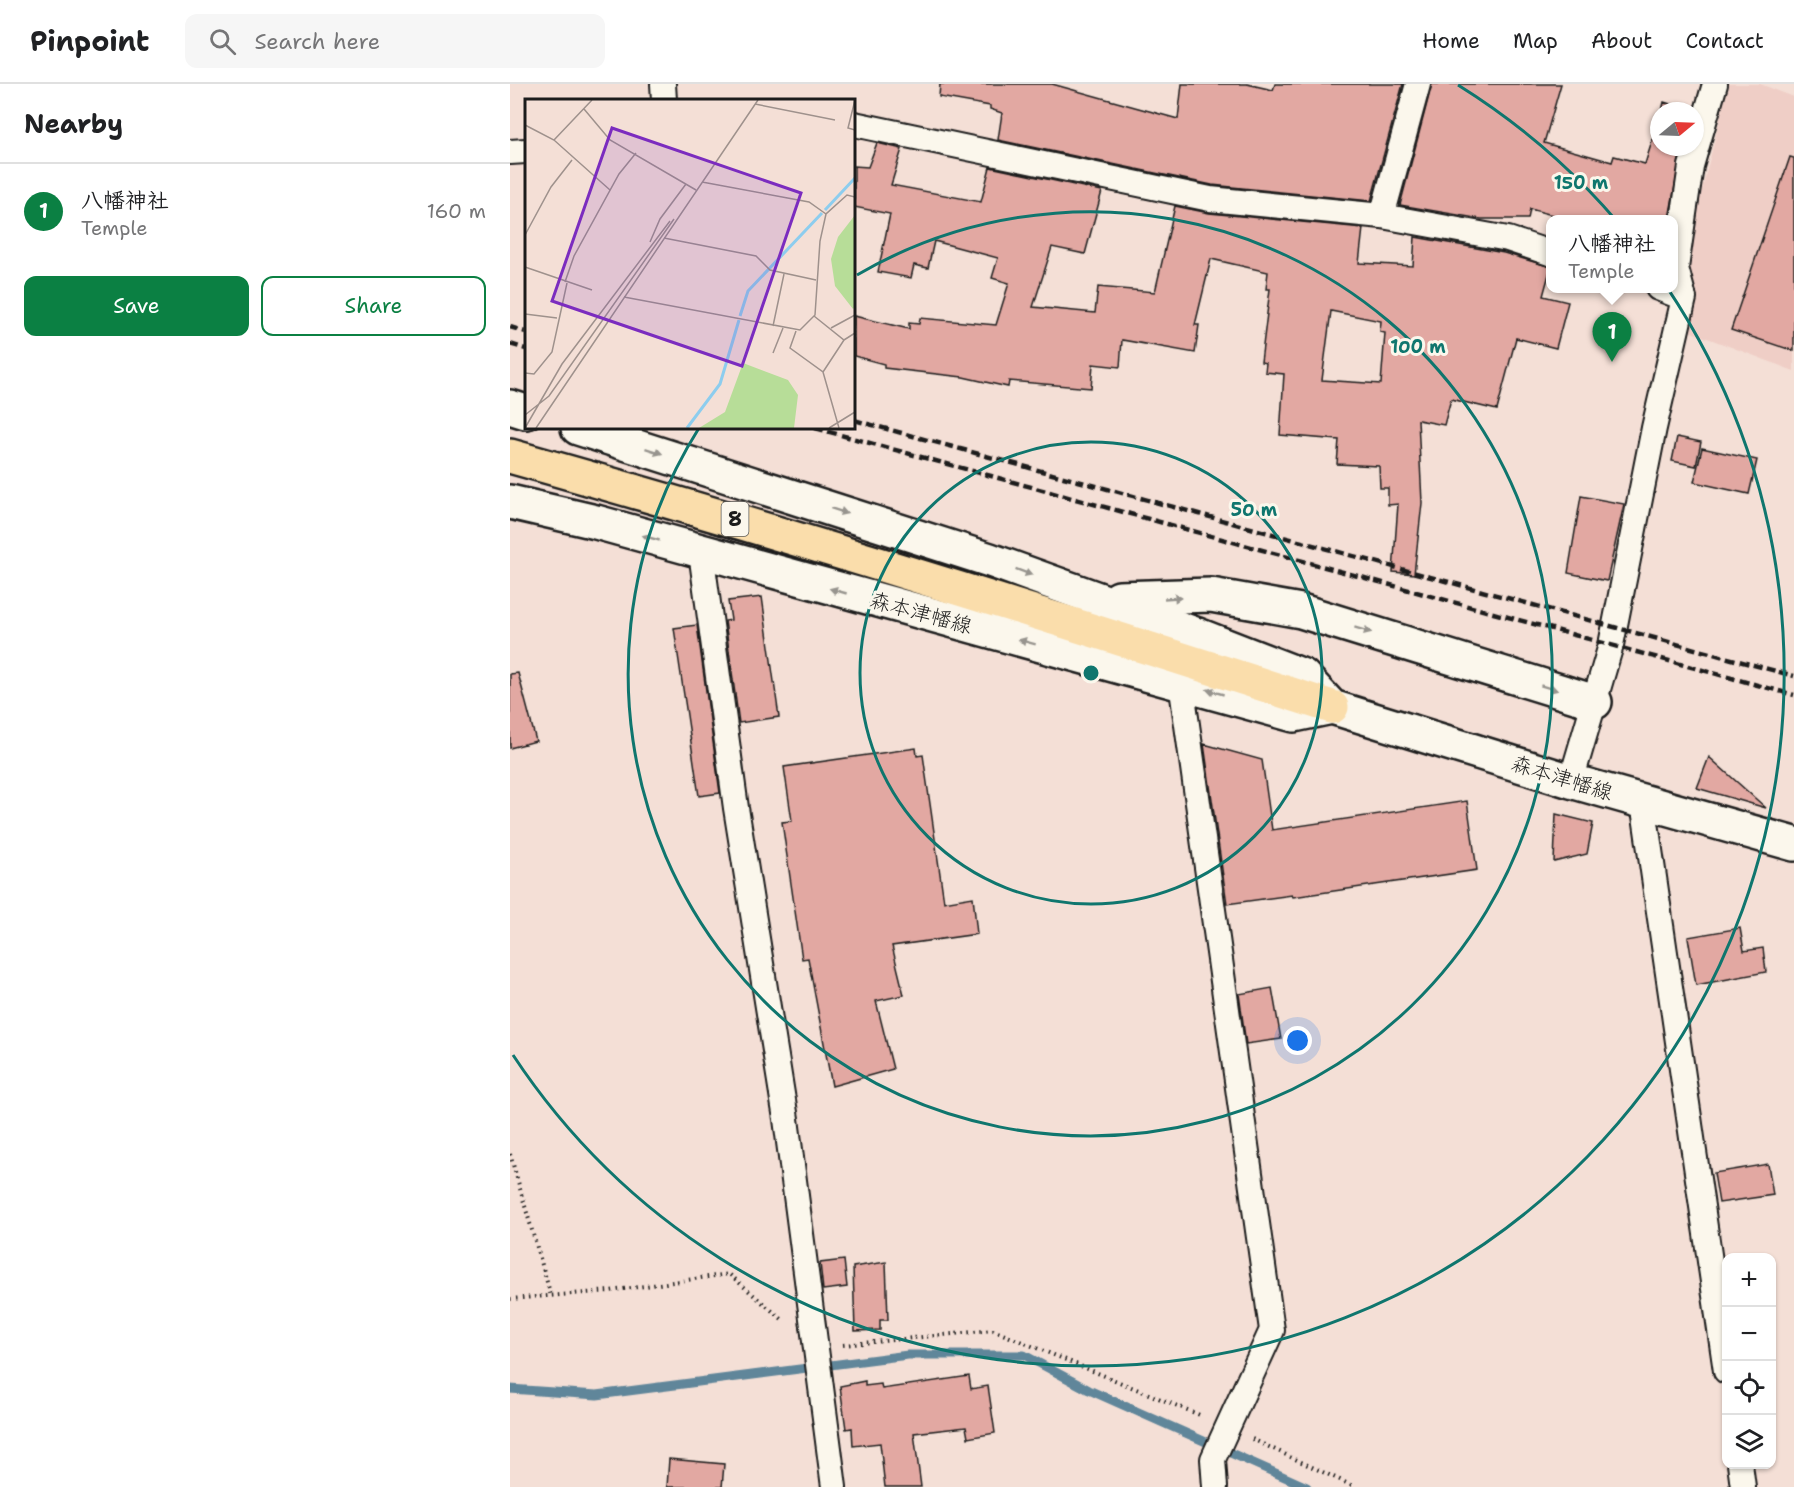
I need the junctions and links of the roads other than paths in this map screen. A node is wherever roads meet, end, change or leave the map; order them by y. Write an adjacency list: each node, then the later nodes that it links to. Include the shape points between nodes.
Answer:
1 (663, 84): 4 (street)
2 (1418, 84): 6 (street)
3 (1716, 84): 8 (street, via 1691,166)
4 (664, 99)
5 (855, 124): 6 (street, via 1210,199)
6 (1382, 216): 7 (street, via 1508,239)
7 (1546, 251)
8 (1678, 254)
9 (1678, 276): 11 (street)
10 (1671, 293): 11 (street)
11 (1684, 298): 20 (street, via 1611,645)
12 (510, 407): 13 (main road)
13 (525, 412)
14 (581, 429): 18 (main road, 森本津幡線, one-way to 18, via 990,560)
15 (510, 456): 21 (highway, 8, via 959,587)
16 (510, 502): 17 (main road, 森本津幡線, one-way to 16)
17 (701, 552): 19 (main road, 森本津幡線, one-way to 17); 27 (street, via 736,807 786,1119)
18 (1093, 597): 20 (main road, one-way to 20, via 1211,595 1301,611); 21 (main road, 森本津幡線, via 1303,676)
19 (1181, 682): 21 (main road, 森本津幡線, one-way to 19, via 1294,715); 28 (street, via 1272,1330 1213,1459)
20 (1595, 702): 22 (street)
21 (1332, 707): 22 (main road, 森本津幡線)
22 (1571, 782): 23 (main road, 森本津幡線)
23 (1643, 802): 24 (main road, 森本津幡線); 25 (street)
24 (1794, 844)
25 (1725, 1361)
26 (1741, 1469): 29 (street)
27 (834, 1487)
28 (1215, 1487)
29 (1743, 1487)

